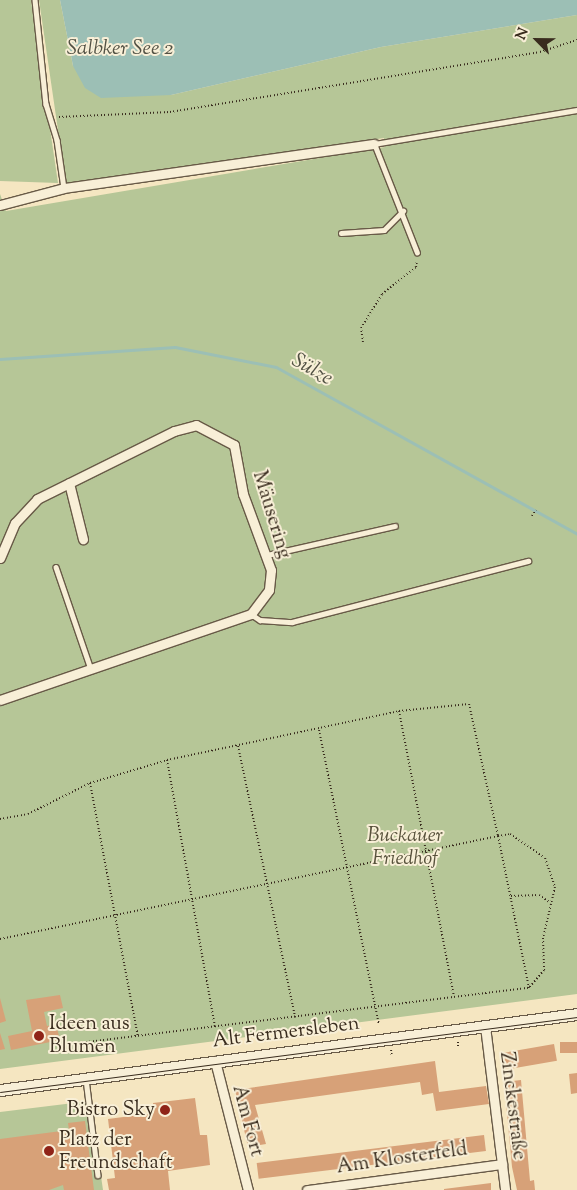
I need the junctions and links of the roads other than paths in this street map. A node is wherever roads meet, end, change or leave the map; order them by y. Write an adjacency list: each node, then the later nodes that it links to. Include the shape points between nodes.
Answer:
1 (35, 0): 4 (lane, via 50,117)
2 (577, 110): 3 (lane)
3 (374, 144): 4 (street); 6 (lane)
4 (64, 188): 5 (street)
5 (0, 206)
6 (403, 210): 7 (lane, via 384,230); 8 (lane)
7 (341, 233)
8 (417, 253)
9 (70, 483): 11 (street); 12 (street, Mäusering, via 174,431 196,425 216,432 234,445 243,494); 13 (street, Mäusering, via 26,509)
10 (395, 526): 12 (lane)
11 (83, 539)
12 (267, 555): 16 (street, Mäusering, via 269,590)
13 (0, 558)
14 (528, 562): 16 (lane, via 292,622 260,620)
15 (56, 567): 17 (lane)
16 (251, 614): 17 (street)
17 (91, 669): 18 (street)
18 (0, 700)
19 (577, 1014): 20 (main road, Alt Fermersleben)
20 (485, 1026): 21 (main road, Alt Fermersleben); 24 (street, Zinckestraße)
21 (215, 1061): 22 (main road, Alt Fermersleben); 26 (street, Am Fort)
22 (86, 1079): 23 (main road, Alt Fermersleben); 25 (lane)
23 (0, 1090)
24 (502, 1164): 27 (street, Am Klosterfeld); 28 (street, Zinckestraße)
25 (98, 1175)
26 (248, 1190)
27 (307, 1190)
28 (505, 1190)

